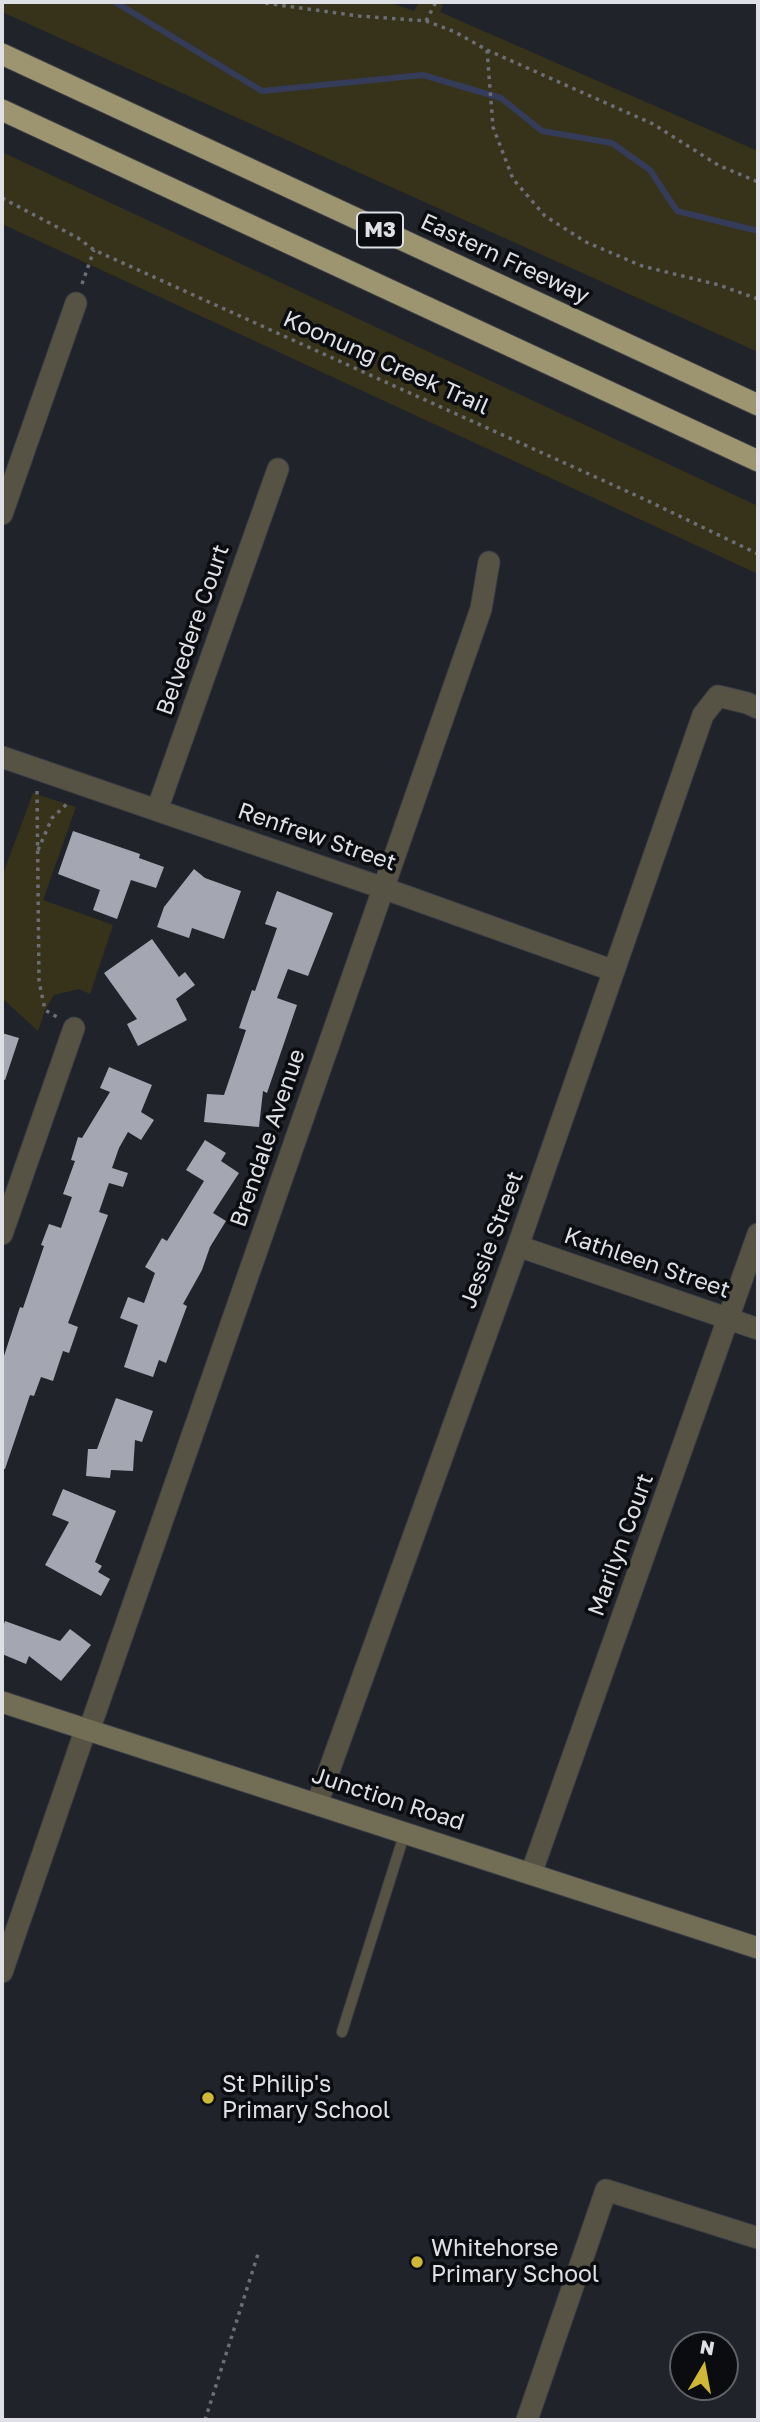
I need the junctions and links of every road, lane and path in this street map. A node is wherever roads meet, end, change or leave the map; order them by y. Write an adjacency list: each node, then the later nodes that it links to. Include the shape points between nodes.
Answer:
1 (257, 2): 3 (path)
2 (436, 2): 3 (path)
3 (426, 21): 4 (path)
4 (487, 50): 7 (path, via 653,124 719,165); 10 (path, via 494,127 513,180 545,216 586,242 642,266)
5 (2, 54): 12 (highway, Eastern Freeway / M3)
6 (2, 110): 13 (highway, M3)
7 (758, 182)
8 (2, 198): 9 (path, Koonung Creek Trail)
9 (94, 250): 11 (path); 16 (path, Koonung Creek Trail)
10 (758, 299)
11 (76, 303): 15 (street)
12 (758, 405)
13 (758, 461)
14 (278, 469): 22 (street, Belvedere Court)
15 (2, 514)
16 (758, 554)
17 (489, 562): 24 (street, Brendale Avenue, via 481,609)
18 (758, 708): 25 (street, Jessie Street, via 718,696 703,715)
19 (2, 757): 20 (street, Renfrew Street)
20 (37, 769): 21 (street, Renfrew Street); 23 (path)
21 (88, 786): 22 (street, Renfrew Street); 23 (path, via 52,818)
22 (157, 810): 24 (street, Renfrew Street)
23 (37, 852): 26 (path, via 39,981 45,1010)
24 (383, 888): 25 (street, Renfrew Street); 33 (street, Brendale Avenue)
25 (614, 971): 29 (street, Jessie Street)
26 (74, 1028): 27 (street)
27 (2, 1234)
28 (758, 1234): 30 (street, Marilyn Court)
29 (518, 1246): 30 (street, Kathleen Street); 34 (street, Jessie Street)
30 (729, 1319): 31 (street, Kathleen Street); 36 (street, Marilyn Court)
31 (758, 1329)
32 (2, 1702): 33 (street, Junction Road)
33 (88, 1729): 34 (street, Junction Road); 38 (street, Brendale Avenue)
34 (317, 1804): 35 (street, Junction Road)
35 (405, 1832): 36 (street, Junction Road); 39 (lane)
36 (531, 1874): 37 (street, Junction Road)
37 (758, 1948)
38 (2, 1972)
39 (342, 2032)
40 (758, 2238): 43 (street, via 606,2190)
41 (258, 2254): 42 (path)
42 (205, 2420)
43 (527, 2420)

